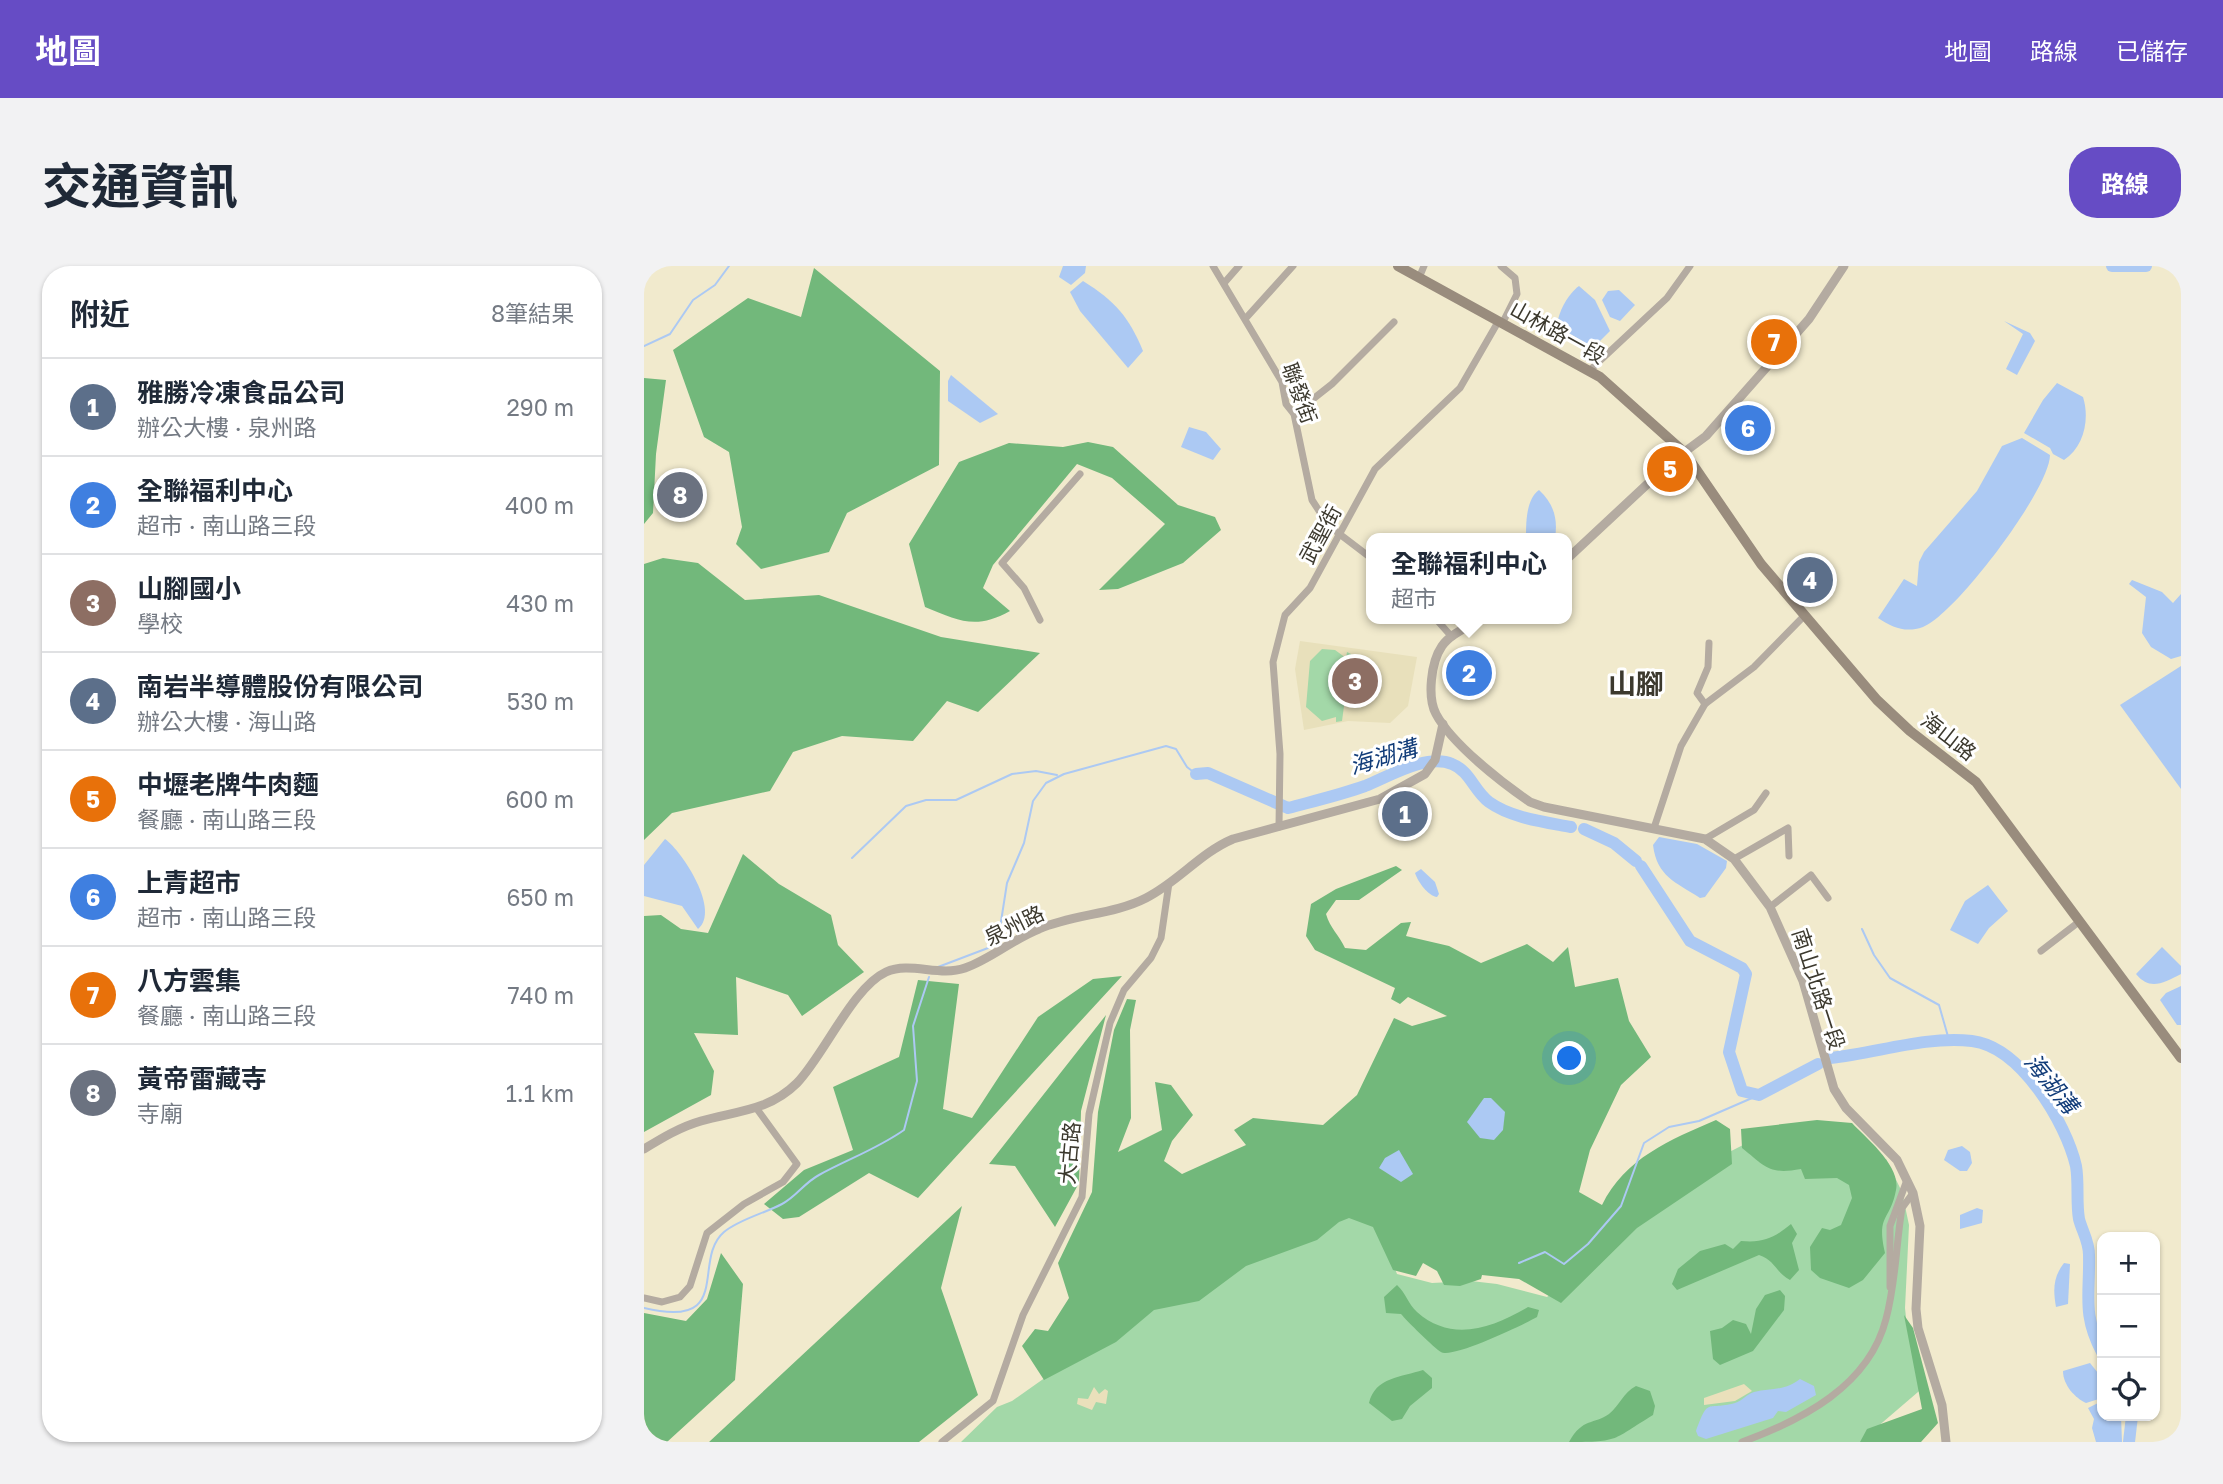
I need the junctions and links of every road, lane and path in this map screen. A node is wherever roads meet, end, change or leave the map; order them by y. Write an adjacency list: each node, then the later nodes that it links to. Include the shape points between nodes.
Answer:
1 (1213, 266): 10 (street, 聯發街)
2 (1239, 266): 10 (street)
3 (1293, 266): 11 (street)
4 (1398, 266): 9 (main road, 山林路一段)
5 (1424, 266): 9 (street)
6 (1502, 266): 13 (street, 武聖街, via 1515,278 1517,293)
7 (1690, 266): 14 (street, via 1667,298)
8 (1844, 266): 16 (street, via 1810,319 1706,436)
9 (1419, 278): 13 (main road, 山林路一段)
10 (1225, 282): 11 (street, 聯發街)
11 (1246, 318): 15 (street, 聯發街, via 1282,382 1286,404)
12 (1394, 322): 15 (street)
13 (1500, 323): 14 (main road, 山林路一段); 18 (street, 武聖街, via 1460,388 1375,469)
14 (1589, 371): 16 (main road, 山林路一段)
15 (1294, 414): 18 (street, 聯發街, via 1311,500 1329,526)
16 (1685, 453): 20 (street); 21 (main road, 海山路, via 1742,539)
17 (1080, 474): 22 (street, via 1002,563 1024,588)
18 (1341, 534): 19 (street, 聯發街); 30 (street, 武聖街, via 1280,629 1273,681 1280,754)
19 (1366, 554)
20 (1572, 555)
21 (1805, 615): 27 (street, via 1754,667); 38 (main road, 海山路, via 1877,700 1976,782)
22 (1040, 620)
23 (1440, 624): 25 (street)
24 (1473, 624): 25 (street)
25 (1451, 637): 28 (street, via 1433,672 1432,702)
26 (1709, 643): 27 (street, via 1707,667 1697,693)
27 (1705, 704): 31 (street, via 1681,747)
28 (1443, 724): 30 (street, 泉州路, via 1433,763 1425,774 1370,803); 31 (street, 南山北路一段, via 1530,802)
29 (1766, 793): 32 (street, via 1754,810)
30 (1279, 827): 35 (street, 泉州路, via 1220,844)
31 (1654, 828): 32 (street, 南山北路一段)
32 (1705, 839): 34 (street, 南山北路一段)
33 (1788, 856): 34 (street, via 1788,828)
34 (1734, 859): 37 (street, 南山北路一段)
35 (1169, 883): 41 (street, 泉州路, via 1124,907 1041,928 965,968 887,972 869,986 796,1083); 47 (street, 大古路, via 1161,938 1124,990 1110,1023 1089,1114 1083,1197 1023,1315 993,1401)
36 (1828, 898): 37 (street, via 1811,875)
37 (1770, 907): 43 (street, 南山北路一段, via 1803,981 1834,1089 1846,1108 1897,1160)
38 (2080, 921): 39 (street); 40 (main road, 海山路)
39 (2041, 951)
40 (2181, 1058)
41 (757, 1109): 42 (street, 泉州路, via 685,1126); 46 (street, via 797,1164 783,1182 707,1233 690,1286 680,1297 662,1302)
42 (644, 1149)
43 (1907, 1180): 44 (street, 南山北路一段); 45 (street, via 1890,1226)
44 (1913, 1193): 45 (street, via 1902,1208); 49 (street, 南山北路一段, via 1920,1226 1918,1328 1942,1405)
45 (1891, 1294): 48 (street, via 1881,1336 1846,1385 1797,1420)
46 (644, 1297)
47 (942, 1442)
48 (1742, 1442)
49 (1946, 1442)

